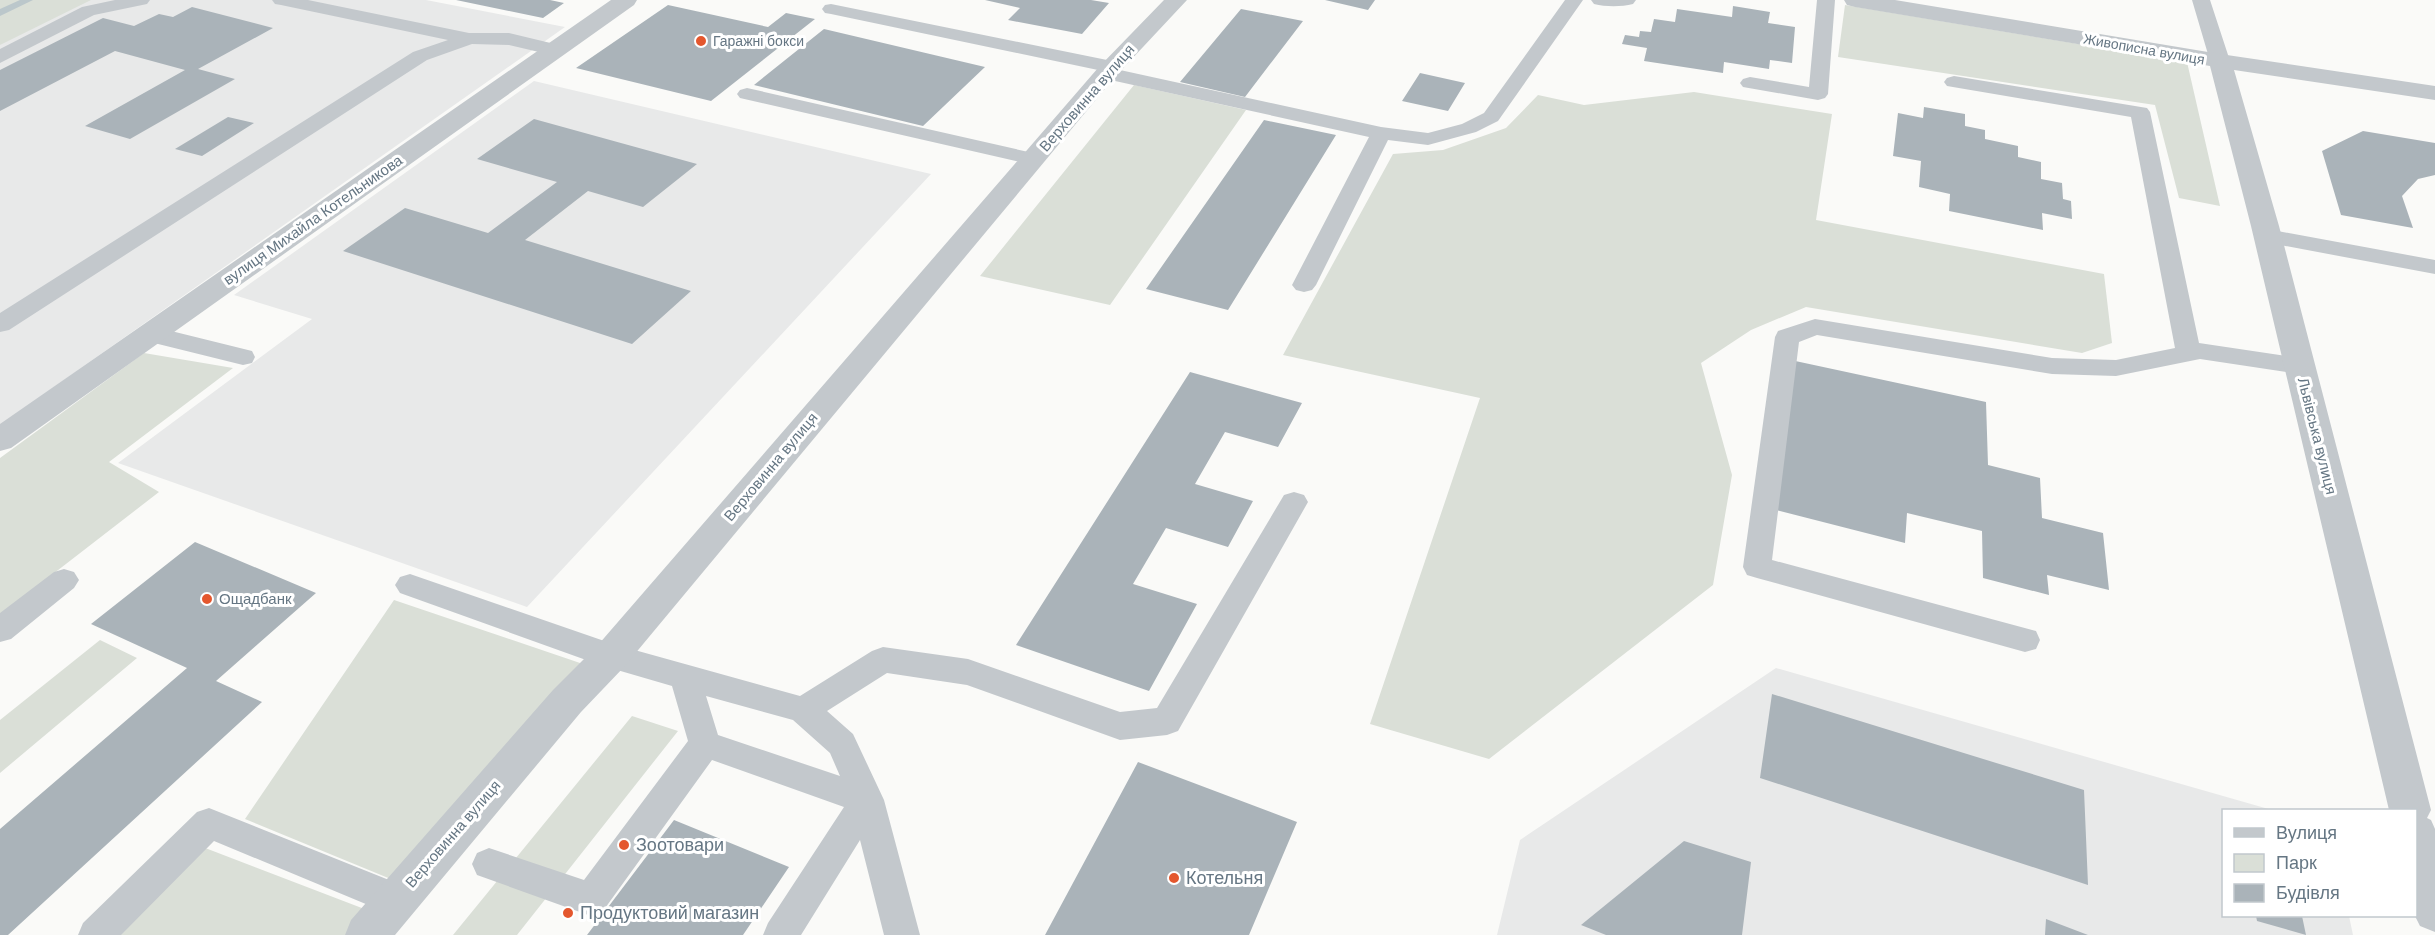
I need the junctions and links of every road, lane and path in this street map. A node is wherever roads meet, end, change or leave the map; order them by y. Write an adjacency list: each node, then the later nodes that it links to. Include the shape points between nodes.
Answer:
1 (141, 0): 14 (lane, via 88,10)
2 (281, 0): 12 (lane)
3 (626, 0): 13 (street, вулиця Михайла Котельникова)
4 (1176, 0): 16 (street, Верховинна вулиця)
5 (1574, 0): 21 (lane, via 1491,117 1469,128 1428,139)
6 (1600, 0): 7 (lane)
7 (1627, 0)
8 (1826, 0): 18 (lane, via 1818,94)
9 (1855, 0): 15 (street, Живописна вулиця)
10 (2201, 0): 15 (lane)
11 (831, 9): 16 (lane)
12 (470, 38): 13 (lane, via 509,39); 26 (lane, via 420,56)
13 (556, 50): 27 (street, вулиця Михайла Котельникова)
14 (0, 57)
15 (2220, 62): 19 (street, Живописна вулиця); 23 (street, Львівська вулиця)
16 (1109, 70): 21 (lane); 22 (street, Верховинна вулиця)
17 (1953, 82): 28 (lane, via 2140,112)
18 (1750, 83)
19 (2435, 93)
20 (747, 94): 22 (lane)
21 (1381, 133): 25 (lane)
22 (1033, 159): 37 (street, Верховинна вулиця)
23 (2267, 236): 24 (lane); 30 (street, Львівська вулиця)
24 (2435, 267)
25 (1304, 285)
26 (0, 324)
27 (151, 334): 29 (lane); 31 (street, вулиця Михайла Котельникова)
28 (2188, 354): 30 (lane, via 2200,351); 36 (lane, via 2116,368 2052,366 1815,327 1787,337 1757,567)
29 (243, 357)
30 (2299, 366): 42 (street, Львівська вулиця)
31 (0, 440)
32 (1294, 502): 39 (lane, via 1167,721 1120,726 968,672 883,660)
33 (64, 580): 35 (lane)
34 (410, 585): 37 (lane)
35 (0, 630)
36 (2025, 640)
37 (611, 656): 38 (lane); 45 (street, Верховинна вулиця, via 567,701)
38 (685, 677): 39 (lane); 40 (lane)
39 (803, 710): 41 (lane, via 842,744)
40 (705, 744): 41 (lane); 44 (lane, via 591,899)
41 (867, 800): 49 (lane); 50 (lane)
42 (2410, 809)
43 (2417, 841): 46 (street)
44 (489, 864)
45 (397, 900): 47 (lane, via 209,823); 48 (street, Верховинна вулиця)
46 (2435, 911)
47 (96, 935)
48 (367, 935)
49 (781, 935)
50 (902, 935)

